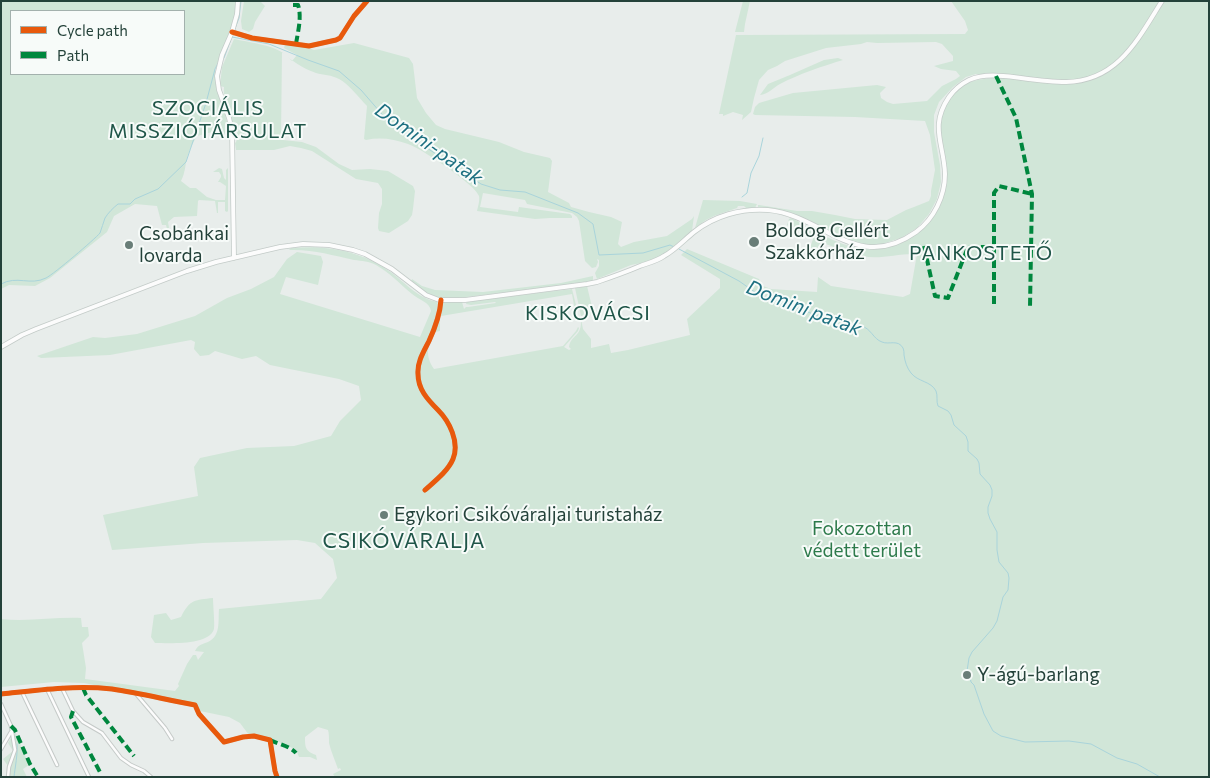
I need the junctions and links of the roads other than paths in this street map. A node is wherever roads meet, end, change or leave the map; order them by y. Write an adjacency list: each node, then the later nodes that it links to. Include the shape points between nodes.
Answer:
1 (238, 1): 4 (main road)
2 (367, 1): 4 (street, via 336,40 309,46)
3 (1162, 1): 6 (main road, via 1127,53 1117,64 1098,75 1066,82 982,76 955,90 944,104 938,124 945,174 940,199 923,226 897,243 880,247 861,246 843,241 788,214 751,210 711,221 659,259 597,282)
4 (232, 32): 5 (main road, via 216,76 232,131)
5 (234, 258): 6 (main road, via 290,245 341,247 382,262 426,295); 7 (main road, via 154,282 36,329)
6 (441, 300): 8 (street, via 438,320 419,363 418,377 424,395 450,427 455,453 446,470)
7 (1, 347)
8 (425, 490)
9 (62, 688): 10 (street); 13 (street, via 112,689); 21 (street, via 73,711 83,722 102,733 121,758)
10 (47, 689): 11 (street); 20 (street)
11 (22, 692): 12 (street); 18 (street)
12 (1, 694)
13 (136, 694): 16 (street); 22 (street, via 195,705 224,742 254,736 270,740)
14 (1, 704): 15 (street)
15 (12, 731): 17 (street); 19 (street, via 15,750)
16 (172, 739)
17 (1, 749)
18 (57, 765)
19 (8, 777)
20 (89, 777)
21 (151, 777)
22 (277, 777)

